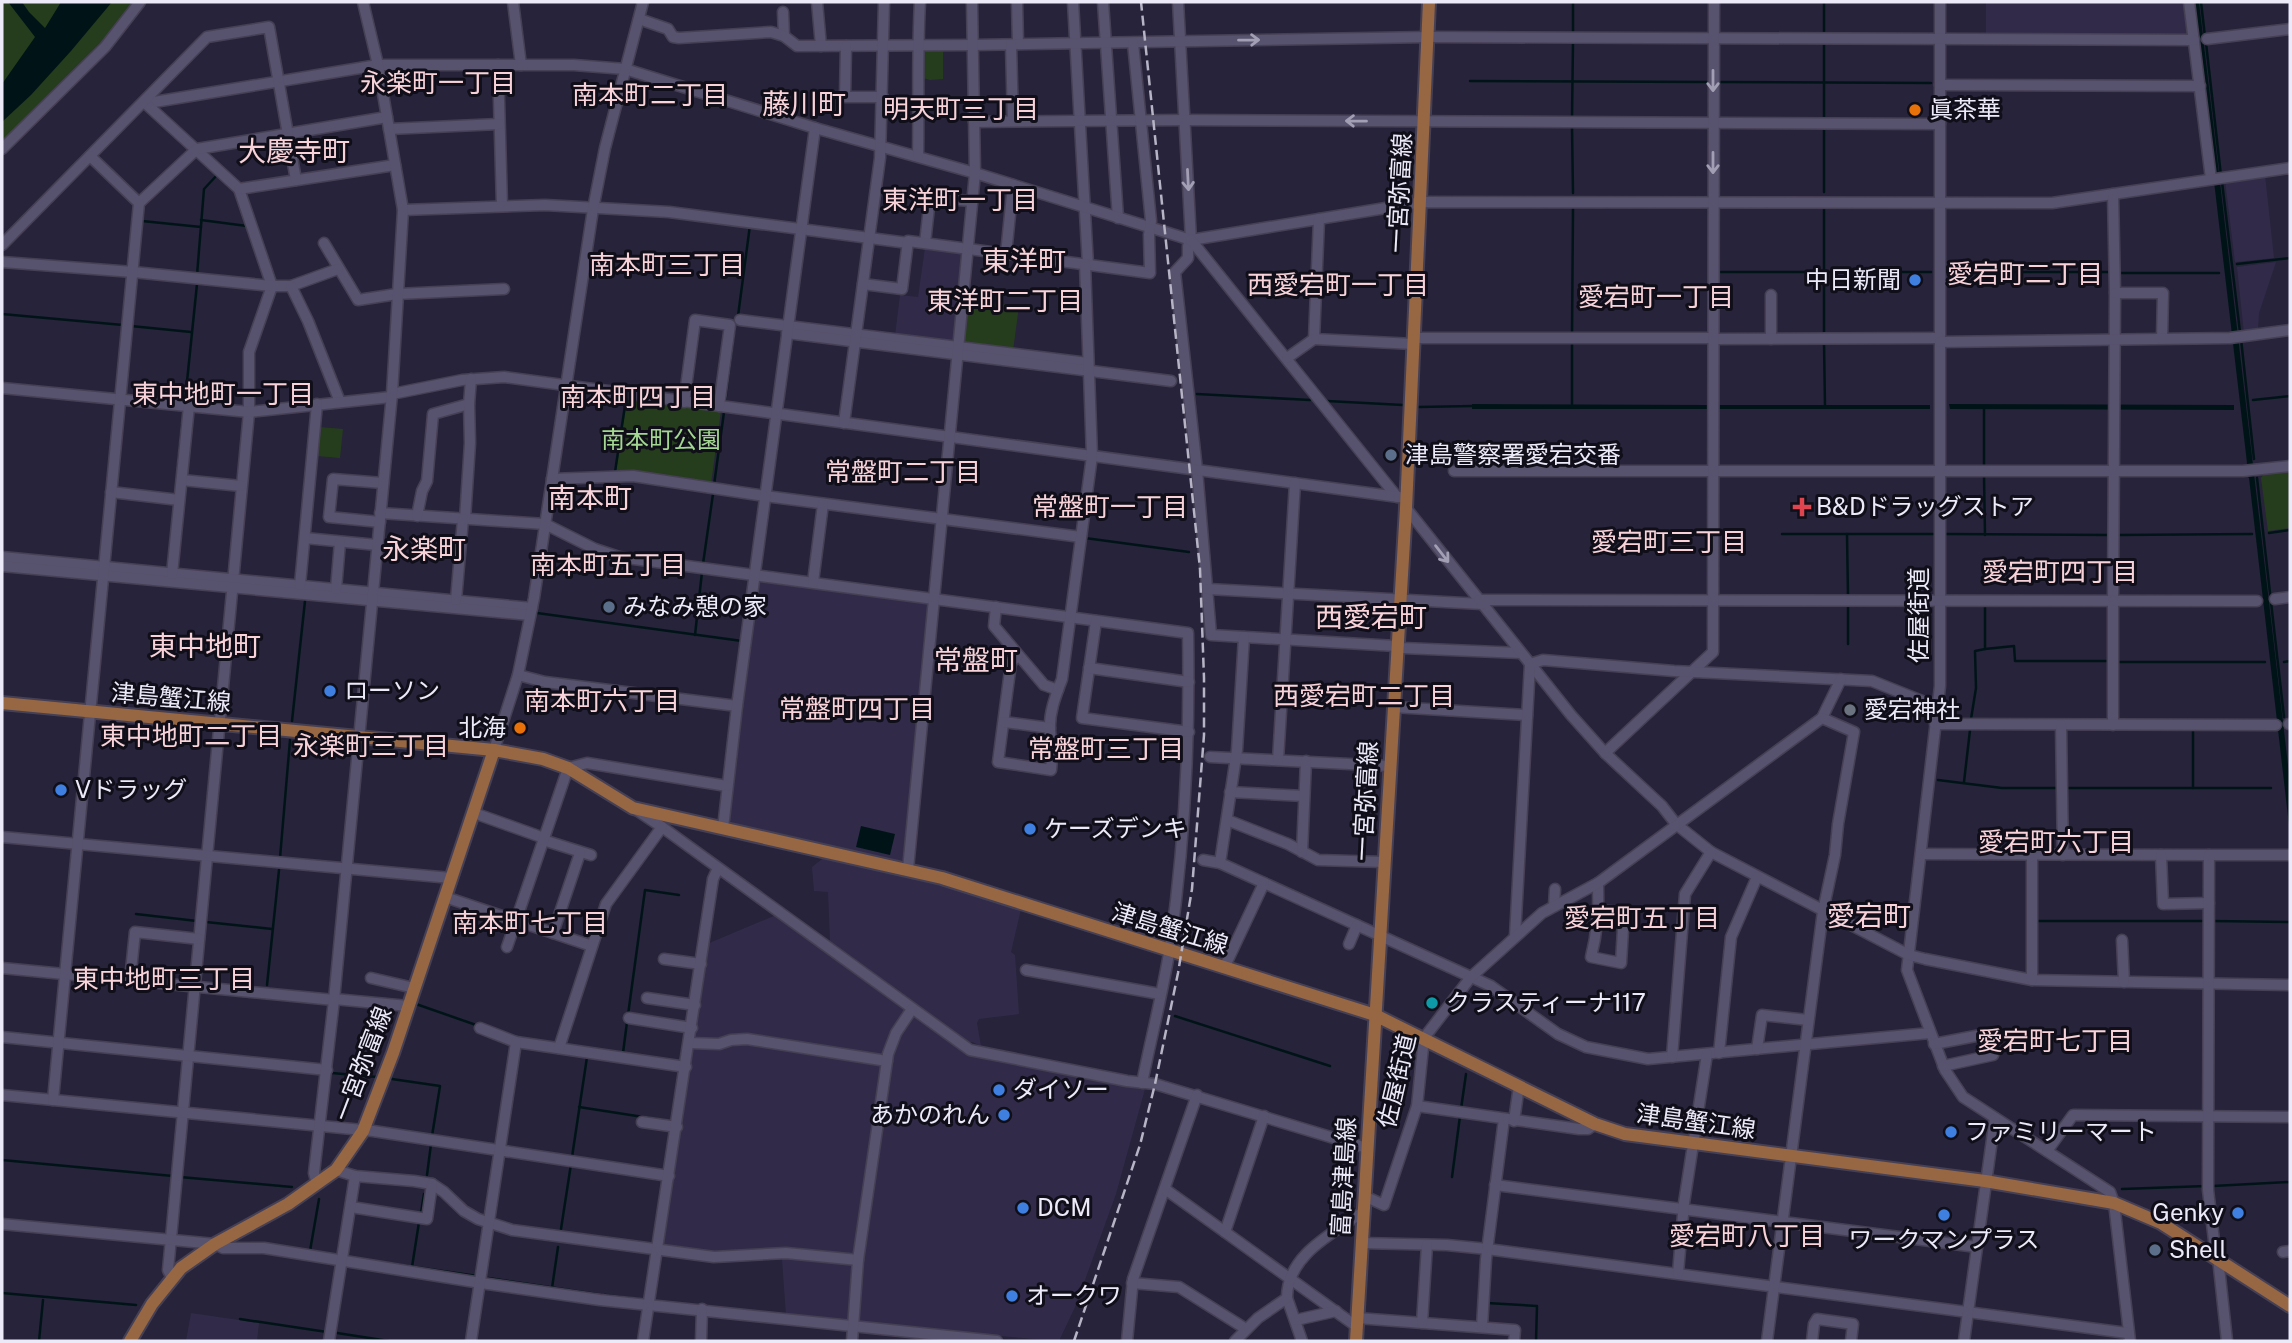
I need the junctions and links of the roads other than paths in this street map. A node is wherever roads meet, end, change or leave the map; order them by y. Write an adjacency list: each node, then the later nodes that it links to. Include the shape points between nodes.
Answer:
1 (140, 2): 60 (street, via 105,47)
2 (363, 2): 36 (street)
3 (513, 2): 38 (street)
4 (643, 2): 18 (street)
5 (817, 2): 32 (street)
6 (884, 2): 34 (street)
7 (920, 2): 35 (street)
8 (972, 2): 30 (street)
9 (1017, 2): 31 (street)
10 (1073, 2): 27 (street)
11 (1102, 2): 28 (street)
12 (1178, 2): 26 (street)
13 (1429, 2): 21 (main road, 一宮弥富線)
14 (1714, 2): 22 (street)
15 (1940, 2): 24 (street, 佐屋街道)
16 (2189, 2): 25 (street)
17 (783, 12): 20 (street)
18 (639, 19): 20 (street, via 680,38 771,32); 39 (street)
19 (2290, 29): 23 (street)
20 (784, 36): 32 (street, via 797,46)
21 (1428, 37): 22 (street); 26 (street, one-way to 21); 52 (main road, 一宮弥富線)
22 (1714, 38): 24 (street); 53 (street, one-way to 53)
23 (2207, 39)
24 (1940, 40): 25 (street); 41 (street, 佐屋街道)
25 (2193, 40): 42 (street)
26 (1180, 42): 29 (street); 48 (street)
27 (1075, 43): 28 (street); 31 (street); 51 (street)
28 (1105, 43): 29 (street); 46 (street)
29 (1133, 43): 47 (street)
30 (973, 45): 31 (street); 35 (street); 49 (street)
31 (1014, 45): 50 (street)
32 (821, 46): 33 (street)
33 (846, 46): 34 (street); 43 (street, via 845,97)
34 (883, 46): 35 (street); 43 (street)
35 (917, 46): 63 (street)
36 (378, 65): 37 (street); 40 (street); 45 (street)
37 (498, 65): 38 (street); 54 (street)
38 (521, 65): 39 (street)
39 (625, 69): 56 (street); 79 (street)
40 (279, 81): 44 (street); 44 (street, via 269,27 207,37); 58 (street)
41 (1940, 85): 42 (street); 55 (street, 佐屋街道)
42 (2200, 86): 67 (street)
43 (883, 97): 59 (street)
44 (144, 102): 61 (street); 62 (street)
45 (387, 117): 57 (street); 58 (street)
46 (1111, 120): 47 (street); 51 (street); 81 (street)
47 (1141, 120): 48 (street); 83 (street)
48 (1184, 120): 52 (street, one-way to 48); 86 (street, one-way to 86)
49 (974, 121): 50 (street); 66 (street)
50 (1013, 121): 51 (street)
51 (1079, 121): 78 (street)
52 (1425, 122): 53 (street); 73 (main road, 一宮弥富線)
53 (1713, 123): 55 (street); 74 (street, one-way to 74)
54 (499, 124): 57 (street); 77 (street)
55 (1940, 124): 75 (street, 佐屋街道)
56 (815, 128): 59 (street); 84 (street)
57 (389, 129): 64 (street)
58 (288, 134): 61 (street); 68 (street)
59 (881, 145): 63 (street); 85 (street)
60 (2, 149)
61 (197, 149): 70 (street); 76 (street)
62 (90, 156): 76 (street); 90 (street)
63 (918, 156): 66 (street)
64 (395, 164): 68 (street); 80 (street)
65 (2290, 168): 67 (street)
66 (975, 173): 69 (street); 72 (street)
67 (2216, 178): 71 (street)
68 (296, 180): 70 (street)
69 (1013, 185): 78 (street); 92 (street)
70 (239, 189): 98 (street)
71 (2113, 194): 75 (street, via 2052,203); 101 (street)
72 (972, 201): 89 (street, via 930,198); 91 (street)
73 (1422, 202): 74 (street); 82 (street); 114 (main road, 一宮弥富線)
74 (1713, 203): 75 (street); 110 (street)
75 (1940, 203): 113 (street, 佐屋街道)
76 (139, 204): 96 (street)
77 (502, 206): 79 (street); 80 (street)
78 (1084, 207): 81 (street); 94 (street)
79 (593, 209): 84 (street, via 669,212); 120 (street)
80 (403, 210): 102 (street)
81 (1118, 218): 83 (street)
82 (1319, 219): 86 (street); 109 (street)
83 (1151, 228): 86 (street); 94 (street, via 1150,273)
84 (800, 229): 85 (street); 105 (street)
85 (869, 238): 88 (street); 97 (street)
86 (1191, 240): 116 (street); 136 (street, via 1188,258 1175,272)
87 (324, 243): 95 (street)
88 (908, 243): 89 (street); 97 (street, via 902,289)
89 (925, 243): 91 (street)
90 (2, 246)
91 (968, 249): 92 (street); 115 (street)
92 (1006, 254): 94 (street)
93 (2, 262): 96 (street)
94 (1086, 265): 117 (street)
95 (338, 269): 99 (street); 102 (street, via 358,300)
96 (133, 272): 98 (street); 123 (street)
97 (863, 284): 107 (street)
98 (272, 286): 99 (street); 130 (street, via 249,352)
99 (291, 286): 124 (street)
100 (504, 289): 102 (street)
101 (2115, 293): 108 (street, via 2163,293); 112 (street)
102 (397, 294): 122 (street)
103 (1770, 295): 111 (street)
104 (740, 320): 105 (street)
105 (787, 329): 107 (street); 131 (street)
106 (2290, 330): 108 (street, via 2230,338)
107 (855, 338): 115 (street); 132 (street)
108 (2162, 338): 112 (street)
109 (1314, 339): 114 (street); 116 (street)
110 (1713, 339): 111 (street); 114 (street); 140 (street)
111 (1771, 339): 113 (street)
112 (2115, 339): 113 (street); 138 (street)
113 (1940, 340): 137 (street, 佐屋街道)
114 (1414, 341): 149 (main road, 一宮弥富線)
115 (958, 351): 117 (street); 133 (street)
116 (1287, 358): 149 (street)
117 (1088, 368): 119 (street); 134 (street)
118 (471, 379): 120 (street, via 504,377); 122 (street); 127 (street)
119 (1171, 381)
120 (567, 386): 125 (street); 141 (street)
121 (2, 388): 123 (street)
122 (391, 395): 124 (street); 143 (street)
123 (120, 398): 128 (street); 146 (street)
124 (341, 402): 126 (street)
125 (684, 402): 129 (street); 129 (street, via 695,320 730,325)
126 (317, 404): 130 (street); 157 (street)
127 (469, 404): 151 (street, via 433,414 427,481); 153 (street)
128 (189, 405): 130 (street); 142 (street)
129 (719, 406): 131 (street)
130 (249, 412): 145 (street)
131 (776, 414): 132 (street); 147 (street)
132 (844, 423): 133 (street)
133 (949, 437): 134 (street); 154 (street)
134 (1091, 456): 136 (street); 156 (street)
135 (2290, 466): 138 (street, via 2243,471)
136 (1197, 470): 144 (street); 169 (street)
137 (1940, 470): 138 (street); 140 (street); 178 (street, 佐屋街道)
138 (2113, 470): 179 (street)
139 (1454, 471): 140 (street)
140 (1713, 471): 177 (street)
141 (552, 479): 147 (street, via 633,476); 155 (street)
142 (182, 480): 145 (street); 148 (street)
143 (383, 483): 152 (street); 152 (street, via 333,479 329,517)
144 (1295, 483): 149 (street); 170 (street)
145 (241, 486): 166 (street)
146 (111, 492): 148 (street); 162 (street)
147 (765, 496): 150 (street); 164 (street)
148 (179, 500): 163 (street)
149 (1403, 501): 174 (main road, 一宮弥富線); 181 (street, one-way to 181)
150 (823, 504): 154 (street); 165 (street)
151 (417, 516): 152 (street); 153 (street)
152 (380, 518): 159 (street)
153 (464, 519): 155 (street); 176 (street)
154 (941, 519): 156 (street); 173 (street)
155 (545, 524): 164 (street, via 619,557); 183 (street)
156 (1081, 537): 184 (street)
157 (305, 538): 158 (street); 167 (street)
158 (340, 542): 159 (street); 168 (street)
159 (377, 545): 171 (street)
160 (2, 557): 162 (street)
161 (2, 566): 162 (street)
162 (104, 572): 163 (street); 166 (street); 202 (street)
163 (172, 574): 166 (street)
164 (755, 575): 165 (street); 199 (street)
165 (813, 582): 173 (street)
166 (233, 584): 167 (street); 171 (street); 206 (street)
167 (300, 585): 168 (street)
168 (336, 589): 171 (street)
169 (1208, 589): 170 (street); 186 (street, via 1211,635)
170 (1290, 592): 174 (street); 187 (street)
171 (373, 596): 176 (street); 183 (street); 213 (street)
172 (2290, 597): 175 (street)
173 (934, 598): 182 (street); 250 (street)
174 (1399, 599): 181 (street); 188 (main road, 一宮弥富線)
175 (2275, 599)
176 (456, 600): 183 (street)
177 (1712, 600): 178 (street); 181 (street); 193 (street, via 1713,652)
178 (1940, 601): 179 (street); 201 (street, 佐屋街道)
179 (2113, 601): 180 (street); 209 (street)
180 (2257, 601)
181 (1481, 602): 189 (street)
182 (996, 607): 184 (street); 190 (street, via 993,626)
183 (531, 611): 194 (street)
184 (1071, 617): 185 (street); 197 (street)
185 (1096, 621): 192 (street); 196 (street, via 1188,633)
186 (1244, 637): 187 (street); 217 (street)
187 (1285, 639): 188 (street); 218 (street)
188 (1396, 646): 189 (street); 200 (main road, 一宮弥富線)
189 (1521, 653): 191 (street)
190 (1018, 655): 197 (street, via 1044,685); 205 (street, via 1011,663)
191 (1530, 664): 193 (street, via 1543,660); 203 (street); 215 (street)
192 (1089, 668): 196 (street); 212 (street, via 1082,718)
193 (1692, 670): 195 (street); 215 (street)
194 (519, 675): 199 (street); 214 (street)
195 (1841, 679): 201 (street, 佐屋街道, via 1872,681); 204 (street, 佐屋街道)
196 (1189, 682): 212 (street)
197 (1058, 690): 211 (street)
198 (2, 703): 202 (main road, 津島蟹江線)
199 (737, 706): 222 (street)
200 (1393, 707): 203 (street); 220 (main road, 一宮弥富線)
201 (1937, 707): 207 (street)
202 (90, 711): 206 (main road, 津島蟹江線); 233 (street)
203 (1527, 715): 265 (street)
204 (1822, 718): 228 (street, 佐屋街道); 260 (street, via 1854,732)
205 (1004, 722): 211 (street); 211 (street, via 998,762 1051,771)
206 (219, 723): 213 (main road, 津島蟹江線); 244 (street)
207 (1936, 724): 208 (street); 237 (street)
208 (2061, 725): 209 (street); 240 (street)
209 (2113, 725): 210 (street)
210 (2276, 725)
211 (1050, 728)
212 (1189, 733): 271 (street)
213 (359, 736): 214 (main road, 津島蟹江線); 249 (street)
214 (494, 750): 221 (main road, 津島蟹江線); 226 (main road, 一宮弥富線)
215 (1605, 753): 228 (street)
216 (1210, 757): 217 (street)
217 (1235, 758): 218 (street); 223 (street)
218 (1278, 760): 219 (street)
219 (1306, 761): 220 (street); 224 (street)
220 (1390, 766): 246 (main road, 一宮弥富線)
221 (568, 768): 222 (street, via 587,763); 225 (main road, 津島蟹江線); 232 (street)
222 (727, 786): 230 (street)
223 (1230, 792): 224 (street); 227 (street)
224 (1304, 796): 234 (street)
225 (633, 808): 229 (street); 230 (main road, 津島蟹江線)
226 (474, 813): 232 (street); 252 (main road, 一宮弥富線)
227 (1227, 820): 234 (street); 247 (street)
228 (1676, 824): 235 (street); 254 (street, 佐屋街道)
229 (662, 827): 248 (street); 269 (street, via 606,904)
230 (723, 828): 250 (main road, 津島蟹江線)
231 (2, 837): 233 (street)
232 (544, 839): 236 (street); 261 (street)
233 (78, 844): 244 (street); 278 (street)
234 (1302, 852): 246 (street, via 1318,860)
235 (1711, 852): 251 (street); 312 (street, via 1685,894)
236 (580, 853): 239 (street); 263 (street)
237 (1921, 854): 238 (street); 272 (street)
238 (2032, 854): 240 (street); 281 (street)
239 (591, 855)
240 (2063, 855): 241 (street)
241 (2161, 855): 242 (street); 257 (street, via 2163,904)
242 (2209, 855): 243 (street); 257 (street)
243 (2290, 855)
244 (207, 856): 249 (street); 266 (street)
245 (1203, 860): 247 (street)
246 (1384, 862): 264 (main road, 一宮弥富線)
247 (1220, 863): 253 (street)
248 (718, 868): 274 (street); 293 (street)
249 (345, 869): 252 (street); 290 (street)
250 (908, 869): 271 (main road, 津島蟹江線)
251 (1757, 877): 260 (street); 309 (street, via 1731,937)
252 (451, 878): 256 (main road, 一宮弥富線)
253 (1264, 883): 262 (street); 276 (street)
254 (1598, 883): 258 (street, 佐屋街道); 259 (street)
255 (1555, 889): 258 (street)
256 (445, 897): 261 (street); 287 (main road, 一宮弥富線)
257 (2209, 903): 284 (street)
258 (1555, 906): 265 (street, 佐屋街道)
259 (1599, 910): 259 (street, via 1591,957 1621,963 1624,912)
260 (1823, 911): 272 (street); 296 (street)
261 (516, 921): 263 (street); 270 (street)
262 (1357, 925): 264 (street); 268 (street)
263 (553, 933): 269 (street)
264 (1380, 935): 279 (street); 294 (main road, 一宮弥富線)
265 (1515, 936): 279 (street, 佐屋街道)
266 (199, 939): 282 (street, via 135,933); 286 (street)
267 (2122, 940): 283 (street)
268 (1349, 944)
269 (592, 946): 307 (street)
270 (507, 947)
271 (1169, 950): 276 (main road, 津島蟹江線); 288 (street)
272 (1909, 955): 281 (street); 299 (street, via 1907,970)
273 (664, 959): 274 (street)
274 (701, 964): 291 (street)
275 (2, 968): 278 (street)
276 (1224, 968): 294 (main road, 津島蟹江線)
277 (1026, 970): 288 (street)
278 (65, 974): 282 (street); 303 (street)
279 (1471, 977): 301 (street, 佐屋街道); 312 (street, via 1586,1047 1648,1059)
280 (371, 978): 287 (street)
281 (2032, 980): 283 (street)
282 (130, 981): 286 (street)
283 (2124, 982): 284 (street)
284 (2209, 984): 285 (street); 325 (street)
285 (2290, 985)
286 (195, 987): 290 (street); 311 (street)
287 (414, 988): 292 (main road, 一宮弥富線)
288 (1160, 994): 317 (street)
289 (647, 998): 291 (street)
290 (334, 1000): 292 (street); 316 (street)
291 (695, 1005): 298 (street)
292 (408, 1006): 333 (main road, 一宮弥富線)
293 (912, 1009): 313 (street, via 896,1032); 317 (street, via 970,1050)
294 (1375, 1015): 301 (main road, 津島蟹江線); 335 (main road, 富島津島線)
295 (629, 1018): 298 (street)
296 (1808, 1020): 306 (street); 308 (street, via 1762,1015)
297 (480, 1028): 302 (street)
298 (692, 1028): 304 (street)
299 (1930, 1033): 305 (street); 306 (street)
300 (2, 1037): 303 (street)
301 (1424, 1038): 318 (main road, 津島蟹江線); 322 (street, 佐屋街道)
302 (516, 1042): 307 (street); 336 (street)
303 (59, 1043): 311 (street); 321 (street)
304 (690, 1043): 313 (street, via 747,1040); 315 (street)
305 (1934, 1044): 314 (street); 314 (street, via 1986,1034 1993,1055)
306 (1804, 1045): 308 (street); 338 (street)
307 (559, 1048): 315 (street)
308 (1757, 1049): 309 (street)
309 (1719, 1053): 310 (street)
310 (1707, 1054): 312 (street); 334 (street)
311 (188, 1056): 316 (street); 323 (street)
312 (1672, 1057)
313 (887, 1061): 364 (street)
314 (1943, 1066): 327 (street, via 1963,1097)
315 (685, 1067): 332 (street)
316 (327, 1070): 331 (street)
317 (1142, 1083): 320 (street)
318 (1519, 1086): 328 (street); 330 (main road, 津島蟹江線)
319 (2, 1095): 321 (street)
320 (1197, 1095): 324 (street); 346 (street)
321 (53, 1100): 323 (street)
322 (1417, 1106): 328 (street); 347 (street, 佐屋街道, via 1384,1205)
323 (183, 1113): 331 (street); 356 (street)
324 (1264, 1116): 335 (street); 355 (street)
325 (2209, 1117): 326 (street); 337 (street, via 2073,1115); 363 (street, via 2209,1185)
326 (2290, 1117)
327 (1995, 1118): 337 (street); 342 (street)
328 (1509, 1120): 330 (street, via 1588,1129); 345 (street)
329 (642, 1122): 332 (street)
330 (1595, 1124): 334 (main road, 津島蟹江線, via 1625,1134)
331 (320, 1126): 333 (street); 343 (street, via 314,1173)
332 (677, 1126): 341 (street)
333 (363, 1131): 336 (street); 339 (main road, 一宮弥富線)
334 (1694, 1143): 338 (main road, 津島蟹江線); 350 (street)
335 (1367, 1148): 347 (main road, 富島津島線)
336 (501, 1151): 341 (street); 354 (street)
337 (2046, 1151): 348 (street, via 2110,1192)
338 (1791, 1157): 342 (main road, 津島蟹江線); 352 (street)
339 (336, 1170): 340 (street); 343 (main road, 一宮弥富線)
340 (355, 1176): 344 (street); 349 (street)
341 (670, 1176): 362 (street)
342 (1985, 1181): 348 (main road, 津島蟹江線); 360 (street)
343 (317, 1184): 358 (main road, 一宮弥富線)
344 (432, 1184): 349 (street, via 427,1219); 354 (street, via 464,1211)
345 (1495, 1185): 350 (street); 361 (street)
346 (1164, 1189): 355 (street); 370 (street)
347 (1364, 1196): 351 (main road, 富島津島線)
348 (2114, 1203): 363 (main road, 津島蟹江線, via 2161,1223); 384 (street)
349 (351, 1207): 365 (street)
350 (1684, 1209): 352 (street); 366 (street)
351 (1363, 1212): 357 (main road, 富島津島線); 368 (street, via 1308,1251)
352 (1783, 1221): 360 (street); 371 (street)
353 (2, 1224): 356 (street)
354 (490, 1224): 362 (street); 369 (street)
355 (1225, 1232): 368 (street)
356 (171, 1240): 358 (street); 367 (street, via 168,1270)
357 (1361, 1243): 359 (street); 379 (main road, 富島津島線)
358 (215, 1244): 365 (street); 367 (main road, 一宮弥富線)
359 (1427, 1245): 361 (street); 380 (street)
360 (1977, 1247): 377 (street)
361 (1487, 1249): 366 (street); 381 (street)
362 (658, 1250): 364 (street, via 724,1258 786,1252); 373 (street)
363 (2217, 1258): 374 (main road, 津島蟹江線); 401 (street)
364 (858, 1260): 382 (street)
365 (342, 1262): 369 (street); 386 (street)
366 (1678, 1273): 371 (street)
367 (172, 1278): 385 (main road, 一宮弥富線)
368 (1290, 1279): 372 (street); 376 (street)
369 (481, 1283): 373 (street); 387 (street)
370 (1132, 1283): 383 (street, via 1178,1287); 392 (street)
371 (1774, 1286): 377 (street); 397 (street)
372 (1287, 1298): 378 (street); 383 (street)
373 (649, 1305): 375 (street); 388 (street)
374 (2290, 1306)
375 (702, 1309): 382 (street); 389 (street)
376 (1336, 1311): 378 (street); 379 (street)
377 (1968, 1312): 384 (street); 400 (street)
378 (1296, 1320): 394 (street)
379 (1357, 1322): 380 (street); 395 (main road, 富島津島線)
380 (1422, 1323): 381 (street)
381 (1482, 1327): 396 (street, via 1515,1330)
382 (854, 1328): 390 (street); 391 (street)
383 (1246, 1329): 393 (street)
384 (2129, 1337)
385 (130, 1341)
386 (330, 1341)
387 (471, 1341)
388 (643, 1341)
389 (701, 1341)
390 (852, 1341)
391 (997, 1341)
392 (1127, 1341)
393 (1235, 1341)
394 (1302, 1341)
395 (1356, 1341)
396 (1514, 1341)
397 (1767, 1341)
398 (1812, 1341): 399 (street, via 1817,1319 1853,1324)
399 (1851, 1341)
400 (1964, 1341)
401 (2227, 1341)

